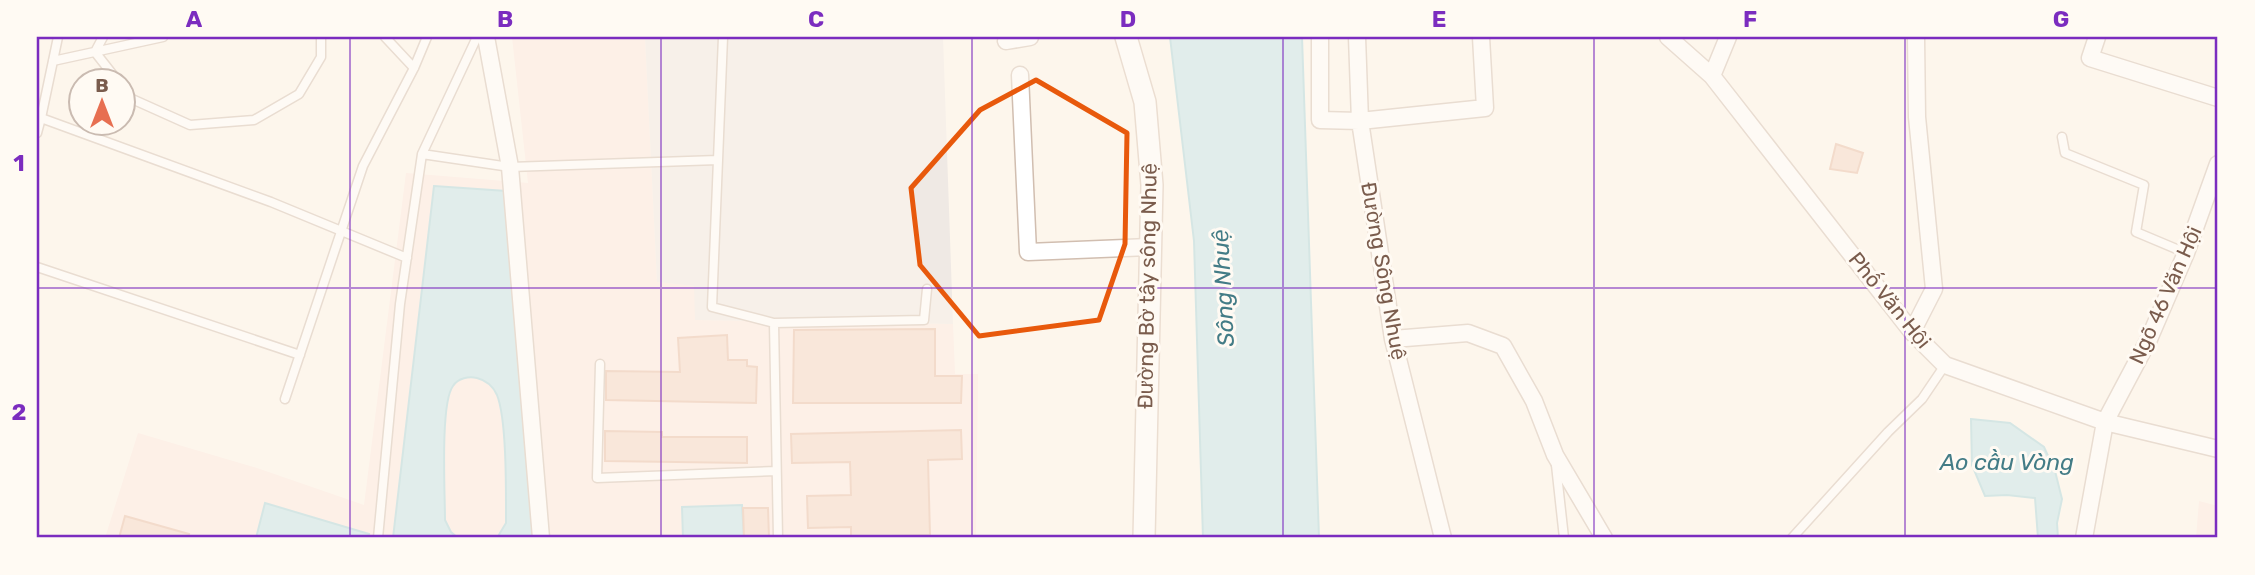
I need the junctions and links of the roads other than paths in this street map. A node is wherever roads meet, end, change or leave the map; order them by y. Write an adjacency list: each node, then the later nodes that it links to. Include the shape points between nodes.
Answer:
1 (58, 37): 21 (lane)
2 (103, 37): 20 (lane)
3 (163, 37): 20 (lane)
4 (321, 37): 27 (lane, via 321,57 299,94 254,120 190,125)
5 (385, 37): 23 (lane)
6 (427, 37): 23 (lane)
7 (477, 37): 32 (lane)
8 (486, 37): 35 (street)
9 (723, 37): 33 (lane)
10 (1030, 37): 19 (street)
11 (1126, 37): 37 (street, Đường Bờ tây sông Nhuệ, via 1144,102 1152,185)
12 (1320, 37): 29 (street, via 1320,120)
13 (1357, 37): 29 (street, Đường Sông Nhuệ)
14 (1480, 37): 29 (street, via 1485,108)
15 (1668, 37): 25 (street, Phố Văn Hội)
16 (1728, 37): 25 (street)
17 (1916, 37): 43 (street, via 1917,117 1934,289)
18 (2097, 37): 26 (street, via 2090,58)
19 (1006, 41)
20 (95, 52): 21 (lane); 22 (lane)
21 (53, 61): 28 (lane)
22 (106, 66)
23 (414, 68): 36 (lane, via 363,166)
24 (1020, 75): 37 (street, via 1028,252)
25 (1712, 76): 43 (street, Phố Văn Hội)
26 (2218, 98)
27 (136, 101)
28 (41, 118): 30 (lane); 36 (lane)
29 (1360, 121): 44 (street, Đường Sông Nhuệ)
30 (37, 133)
31 (2062, 137): 38 (lane, via 2065,153 2144,185 2136,232)
32 (422, 154): 35 (lane); 39 (lane)
33 (718, 160): 35 (lane); 42 (lane, via 712,307)
34 (2218, 164): 38 (street, Ngõ 46 Văn Hội)
35 (510, 167): 54 (street)
36 (341, 231): 39 (lane); 45 (lane)
37 (1149, 247): 56 (street, Đường Bờ tây sông Nhuệ)
38 (2186, 253): 49 (street, Ngõ 46 Văn Hội, via 2149,339)
39 (407, 258): 53 (lane)
40 (37, 267): 45 (lane)
41 (927, 289): 42 (lane, via 924,320)
42 (774, 323): 52 (lane)
43 (1912, 332): 47 (street, Phố Văn Hội)
44 (1393, 339): 51 (street, via 1468,333 1503,346 1534,401); 57 (street, Đường Sông Nhuệ)
45 (300, 355): 48 (lane)
46 (600, 364): 52 (lane, via 597,478)
47 (1945, 365): 49 (street, Phố Văn Hội); 60 (lane, via 1922,399)
48 (285, 399)
49 (2105, 422): 50 (street, Phố Văn Hội); 61 (street, Ngõ 46 Văn Hội)
50 (2218, 449)
51 (1555, 455): 58 (lane); 59 (street)
52 (776, 471): 55 (lane)
53 (378, 538)
54 (541, 538)
55 (778, 538)
56 (1144, 538)
57 (1443, 538)
58 (1564, 538)
59 (1604, 538)
60 (1792, 538)
61 (2084, 538)

